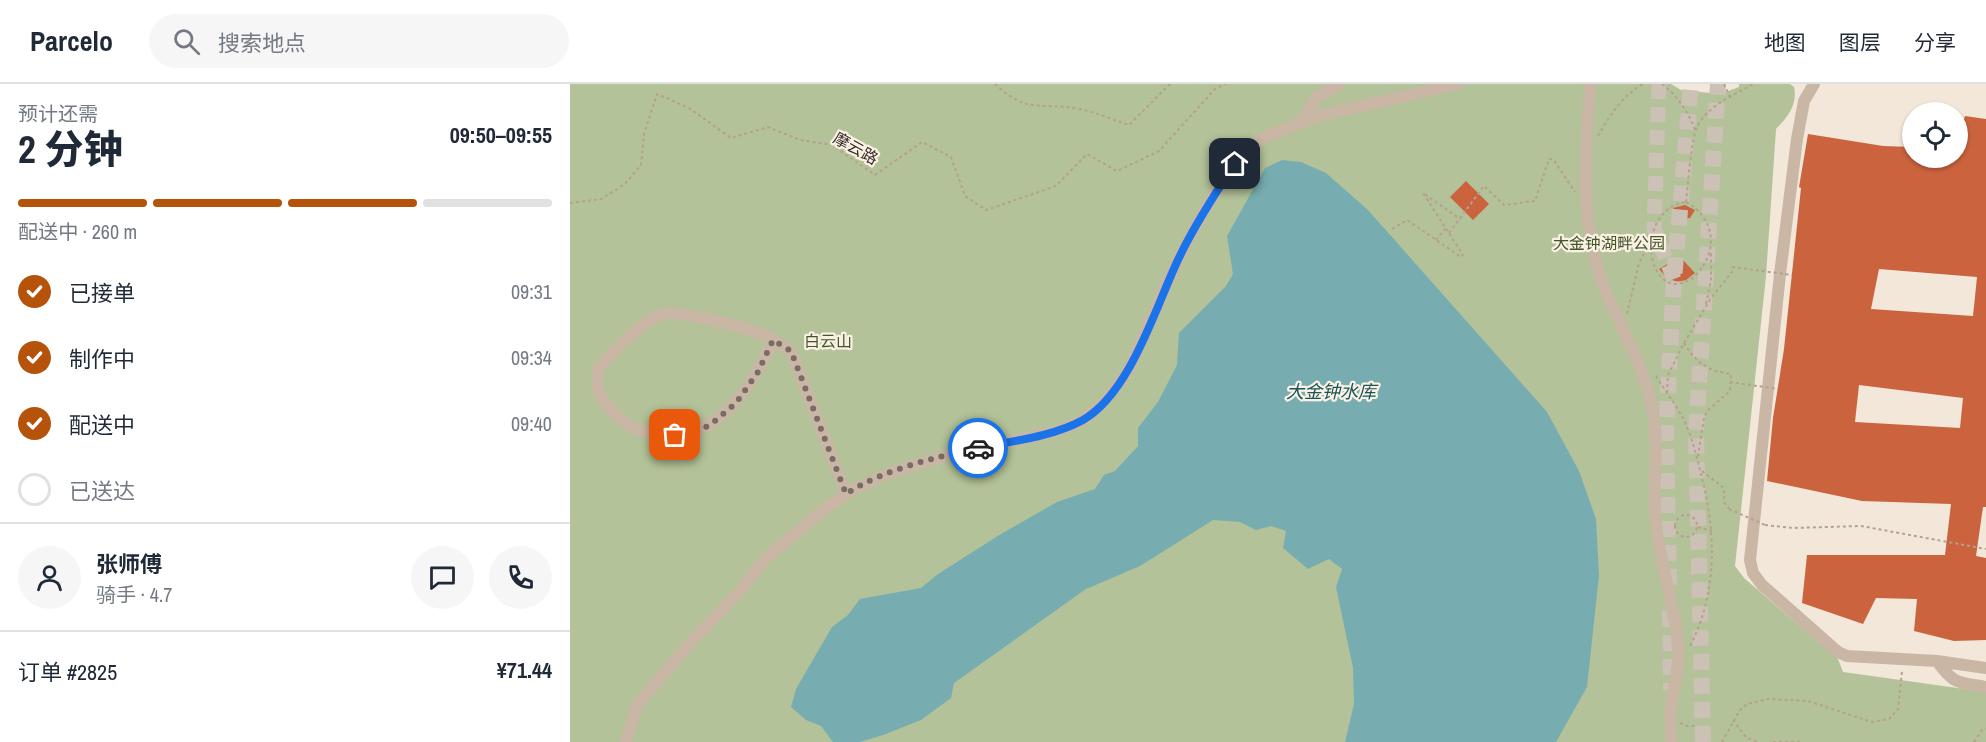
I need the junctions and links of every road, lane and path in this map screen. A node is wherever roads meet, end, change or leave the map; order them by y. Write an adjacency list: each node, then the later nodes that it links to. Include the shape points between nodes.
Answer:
1 (995, 84): 2 (path, via 1008,96 1031,106 1079,108 1129,125)
2 (1170, 84)
3 (1225, 84): 18 (path, 摩云路, via 1215,89 1159,151 1136,164 1117,171 1087,154 1056,186 986,210 966,196 951,157 922,142 875,175 832,145 800,140 768,127 731,138 689,108 657,94 644,134 640,165 625,184 602,199)
4 (1339, 84): 13 (street, via 1316,98)
5 (1458, 84): 13 (street)
6 (1590, 84): 16 (street)
7 (1643, 84): 15 (path, via 1615,108)
8 (1664, 84): 14 (path)
9 (1724, 84): 12 (path)
10 (1753, 84): 12 (path)
11 (1814, 84): 42 (street, via 1804,101 1797,139 1750,560 1762,585 1838,652 1855,658)
12 (1730, 97): 14 (path)
13 (1300, 123): 37 (street, via 1249,146 1235,164 1177,261 1129,369 1091,414 1054,432 951,454 887,474)
14 (1695, 130): 17 (path)
15 (1595, 142)
16 (1587, 193): 19 (path, via 1574,192 1553,159 1549,159 1535,201 1504,205 1484,186); 51 (street, via 1590,239 1602,282 1641,370 1654,415 1656,525 1678,650)
17 (1686, 202): 24 (path, via 1665,211 1656,222); 25 (path, via 1706,221)
18 (570, 203)
19 (1460, 219): 20 (path, via 1424,193); 22 (path)
20 (1446, 228): 22 (path); 23 (path)
21 (1392, 229): 23 (path, via 1407,220)
22 (1449, 233): 23 (path, via 1461,257)
23 (1436, 240)
24 (1651, 240): 25 (path, via 1657,269 1671,283 1692,279); 28 (path, via 1639,263)
25 (1711, 251): 27 (path, via 1711,281)
26 (1792, 275): 27 (path, bridge, via 1732,267)
27 (1704, 309): 30 (path)
28 (1626, 322)
29 (773, 340): 29 (street, via 760,333 685,314 662,313 621,342 598,369 598,391 606,405 634,428 675,435 709,426 736,403 758,372); 37 (street, via 791,351)
30 (1684, 343): 32 (path, via 1704,367 1731,374); 34 (path, via 1668,375)
31 (1652, 370): 34 (path)
32 (1730, 382): 33 (path, bridge); 35 (path, via 1730,391 1704,418)
33 (1778, 390)
34 (1666, 393): 35 (path, via 1684,420)
35 (1697, 459): 36 (path)
36 (1700, 470): 39 (path); 40 (path, bridge, via 1724,488 1724,502 1730,509 1765,525 1861,526)
37 (846, 494): 50 (street, via 765,559 740,592 691,642 637,705)
38 (1697, 527): 38 (path, via 1694,517 1686,514 1674,525 1679,535 1686,537 1693,535); 39 (path)
39 (1712, 531): 41 (path, via 1708,593)
40 (1986, 549)
41 (1687, 652)
42 (1936, 661): 43 (street); 45 (street, via 1956,682)
43 (1986, 668)
44 (1902, 671): 46 (path, via 1898,709 1889,719 1872,722 1824,705 1780,698 1747,704)
45 (1986, 687)
46 (1733, 720): 52 (path); 53 (path, via 1746,737)
47 (1678, 721): 48 (path)
48 (1696, 726)
49 (1986, 729): 56 (path)
50 (626, 742)
51 (1671, 742)
52 (1722, 742)
53 (1757, 742)
54 (1773, 742): 55 (path)
55 (1801, 742)
56 (1974, 742)

